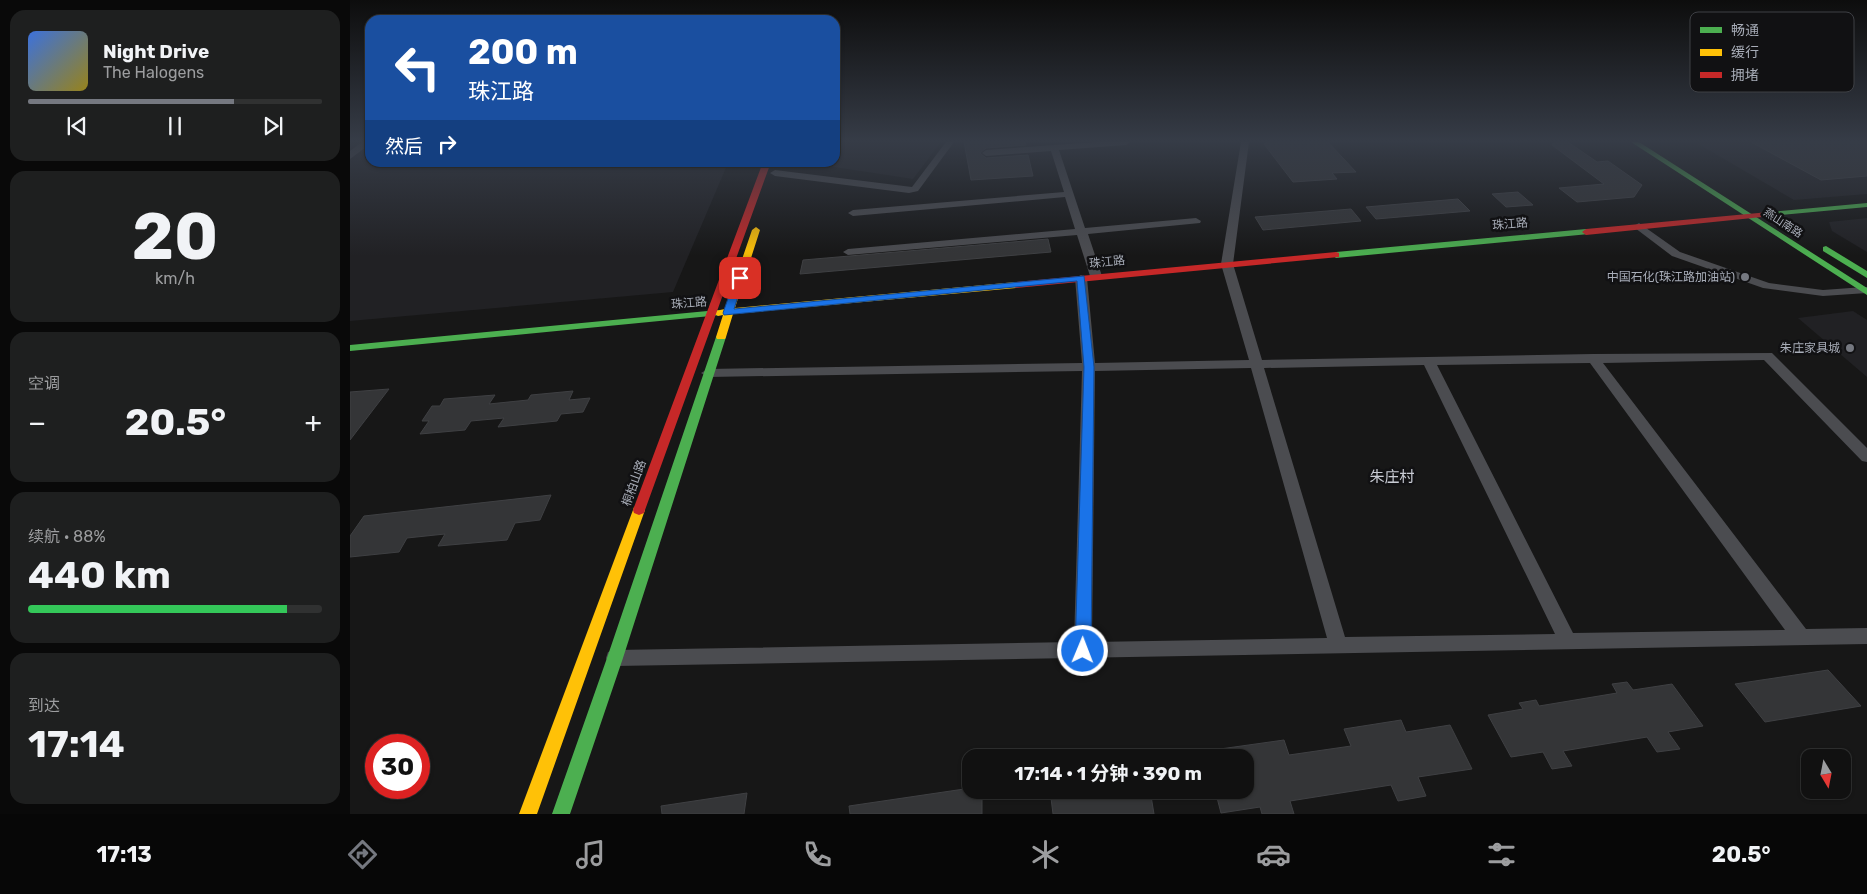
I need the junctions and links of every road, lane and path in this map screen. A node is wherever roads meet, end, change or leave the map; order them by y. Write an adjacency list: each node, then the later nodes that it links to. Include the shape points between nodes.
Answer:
1 (760, 180): 27 (street, 桐柏山路)
2 (773, 180): 9 (street)
3 (849, 180): 4 (street, via 909,190 915,189)
4 (922, 180)
5 (1065, 180): 8 (street)
6 (1240, 180): 22 (street)
7 (1693, 180): 14 (street, 燕山南路)
8 (1070, 194): 12 (street); 19 (street)
9 (765, 201)
10 (1755, 204): 13 (street, 燕山南路)
11 (1867, 205): 13 (street, 珠江路)
12 (853, 213)
13 (1772, 214): 14 (street, 珠江路); 17 (street, 燕山南路)
14 (1750, 217): 18 (street, 珠江路); 25 (street, 燕山南路)
15 (759, 220): 26 (street)
16 (1196, 220): 19 (street)
17 (1788, 224)
18 (1639, 226): 22 (street, 珠江路); 25 (street, via 1676,254 1767,286 1823,293)
19 (1082, 231): 21 (street); 24 (street)
20 (1819, 245): 23 (street)
21 (848, 252)
22 (1228, 264): 24 (street, 珠江路); 31 (street)
23 (1867, 275)
24 (1088, 277): 26 (street, 珠江路); 32 (street)
25 (1866, 291)
26 (728, 313): 27 (street, 珠江路); 33 (street)
27 (710, 315): 28 (street, 珠江路); 41 (street, 桐柏山路)
28 (350, 348)
29 (1593, 358): 30 (street); 34 (street, via 1767,356); 36 (street)
30 (1428, 361): 31 (street); 37 (street)
31 (1258, 364): 32 (street); 38 (street)
32 (1089, 367): 33 (street); 39 (street)
33 (708, 373): 40 (street)
34 (1867, 457)
35 (1867, 636): 36 (street)
36 (1800, 637): 37 (street)
37 (1568, 642): 38 (street)
38 (1339, 646): 39 (street)
39 (1083, 651): 40 (street)
40 (615, 658): 42 (street)
41 (528, 814)
42 (561, 814)

